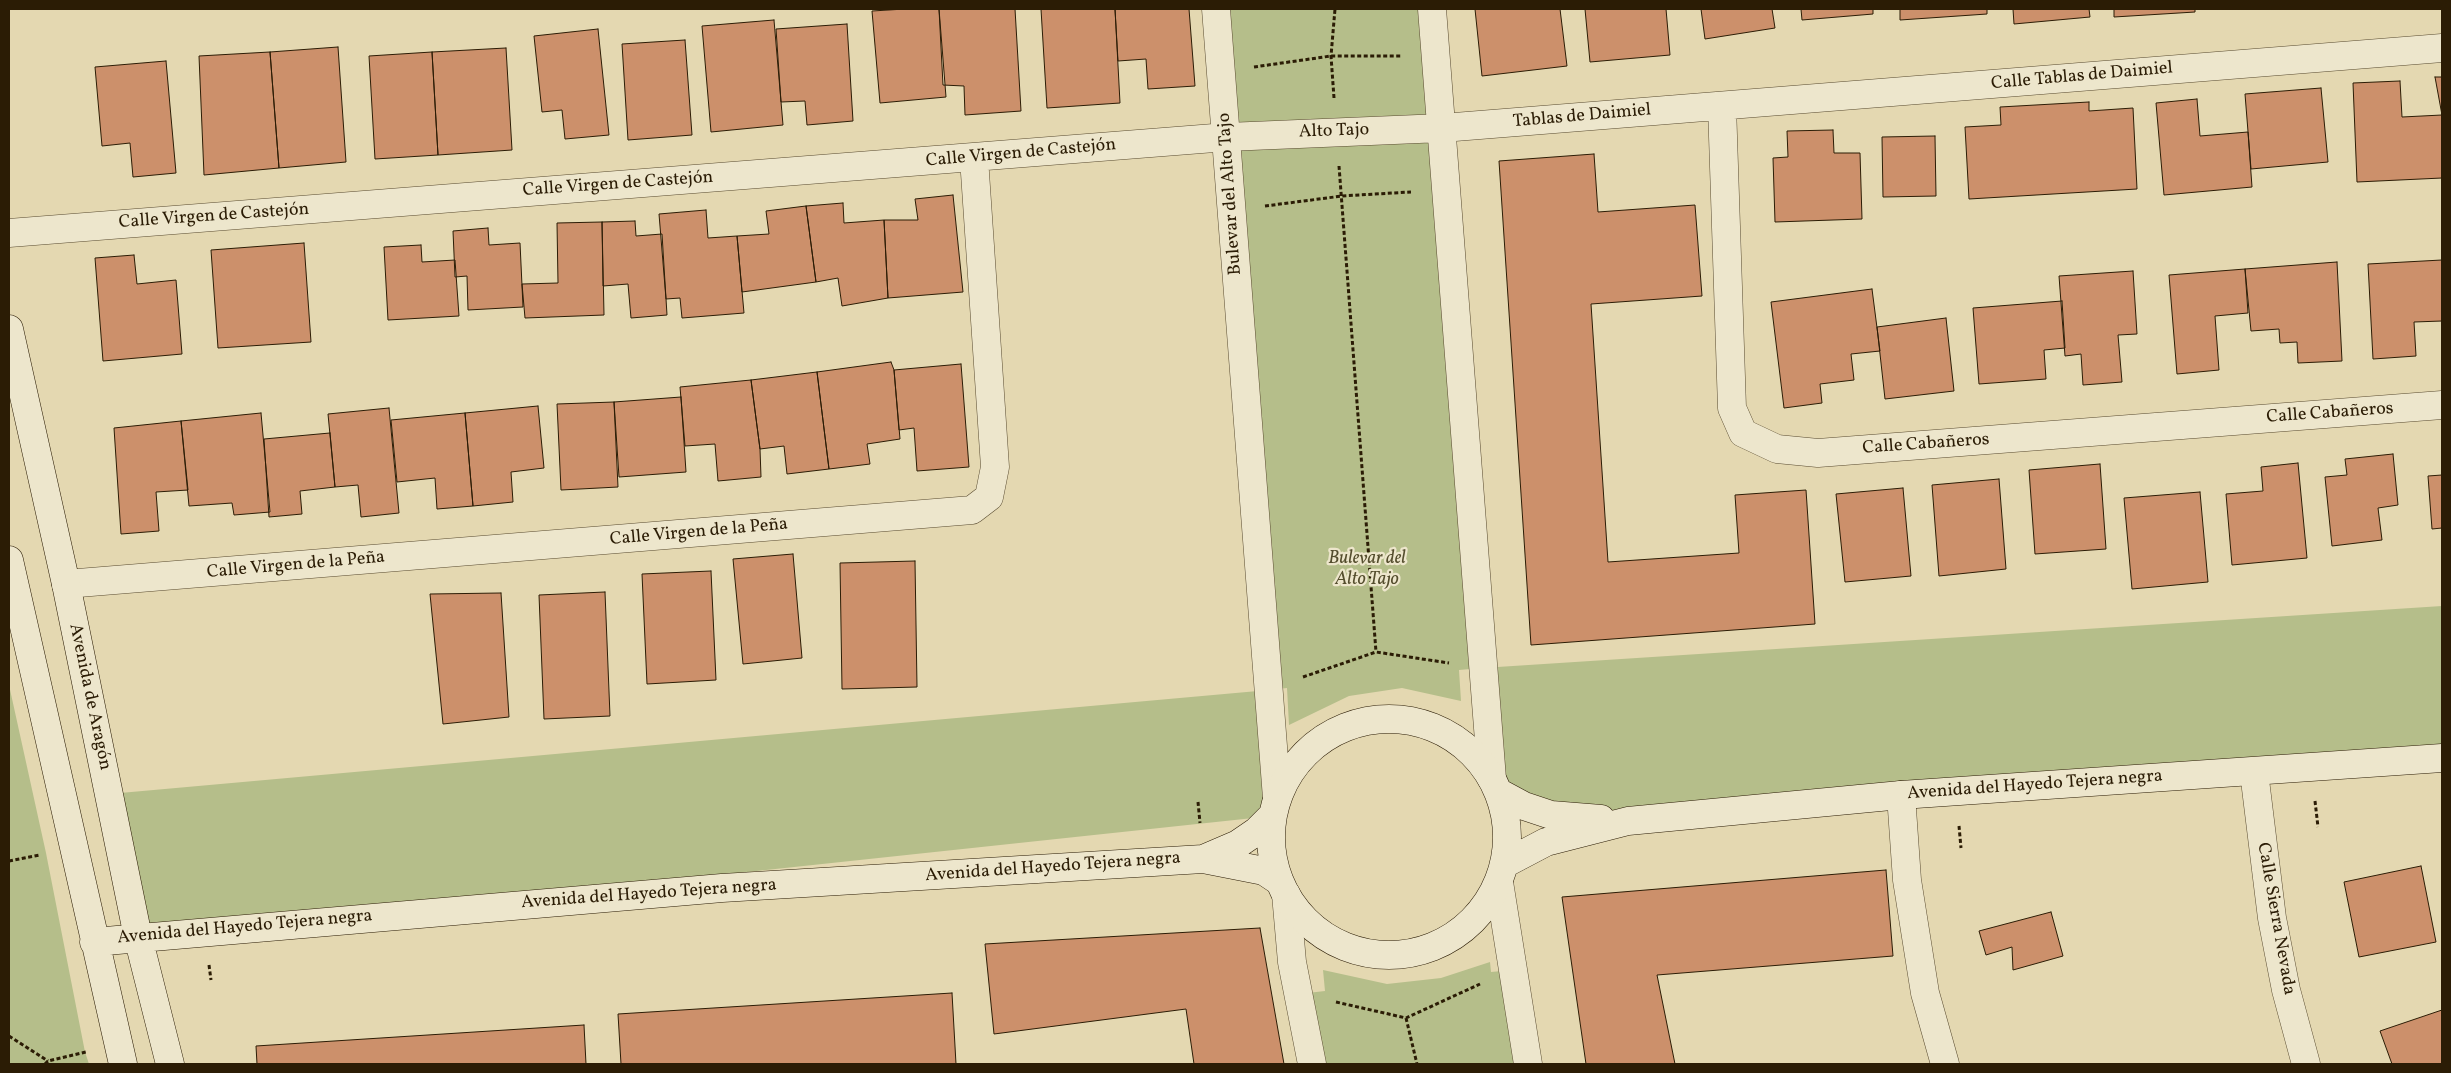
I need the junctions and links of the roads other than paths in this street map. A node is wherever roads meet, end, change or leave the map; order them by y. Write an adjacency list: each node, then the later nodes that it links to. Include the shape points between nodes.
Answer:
1 (1216, 9): 6 (street, Bulevar del Alto Tajo)
2 (1432, 9): 5 (street)
3 (2442, 48): 4 (street, Calle Tablas de Daimiel)
4 (1722, 106): 5 (street, Tablas de Daimiel); 10 (street, Calle Cabañeros, via 1732,408 1743,433 1778,449 1818,453)
5 (1442, 128): 6 (street, Alto Tajo); 15 (street, via 1482,668)
6 (1227, 137): 7 (street, Calle Virgen de Castejón); 17 (street, Bulevar del Alto Tajo)
7 (974, 158): 8 (street, Calle Virgen de Castejón); 12 (street, Calle Virgen de la Peña, via 995,467 989,497 972,510)
8 (9, 233)
9 (9, 329): 12 (street, Avenida de Aragón)
10 (2442, 405)
11 (9, 560): 23 (street)
12 (66, 584): 22 (street, Avenida de Aragón)
13 (2442, 758): 14 (street, Avenida del Hayedo Tejera negra)
14 (2254, 772): 16 (street, Avenida del Hayedo Tejera negra); 29 (street, Calle Sierra Nevada, via 2272,918 2286,990)
15 (1495, 785): 17 (street, via 1474,755 1452,736 1418,722 1378,720 1348,726 1323,738 1293,768); 18 (street, Avenida del Hayedo Tejera negra, via 1524,806 1551,815); 20 (street, via 1507,828)
16 (1901, 795): 18 (street, Avenida del Hayedo Tejera negra); 28 (street, via 1907,880 1925,993)
17 (1275, 807): 19 (street, Avenida del Hayedo Tejera negra, via 1257,831 1238,844); 21 (street, Bulevar del Alto Tajo, via 1272,846)
18 (1628, 821): 20 (street, Avenida del Hayedo Tejera negra, via 1546,842)
19 (1203, 858): 21 (street, Avenida del Hayedo Tejera negra, via 1264,871); 22 (street, Avenida del Hayedo Tejera negra, via 722,888)
20 (1503, 872): 21 (street, via 1485,905 1452,937 1428,949 1388,955 1357,950 1327,937 1297,911); 27 (street, via 1513,970)
21 (1283, 888): 26 (street, via 1292,962)
22 (138, 937): 23 (street, Avenida del Hayedo Tejera negra); 25 (street, Avenida de Aragón)
23 (94, 942): 24 (street)
24 (123, 1064)
25 (170, 1064)
26 (1312, 1064)
27 (1528, 1064)
28 (1945, 1064)
29 (2306, 1064)

